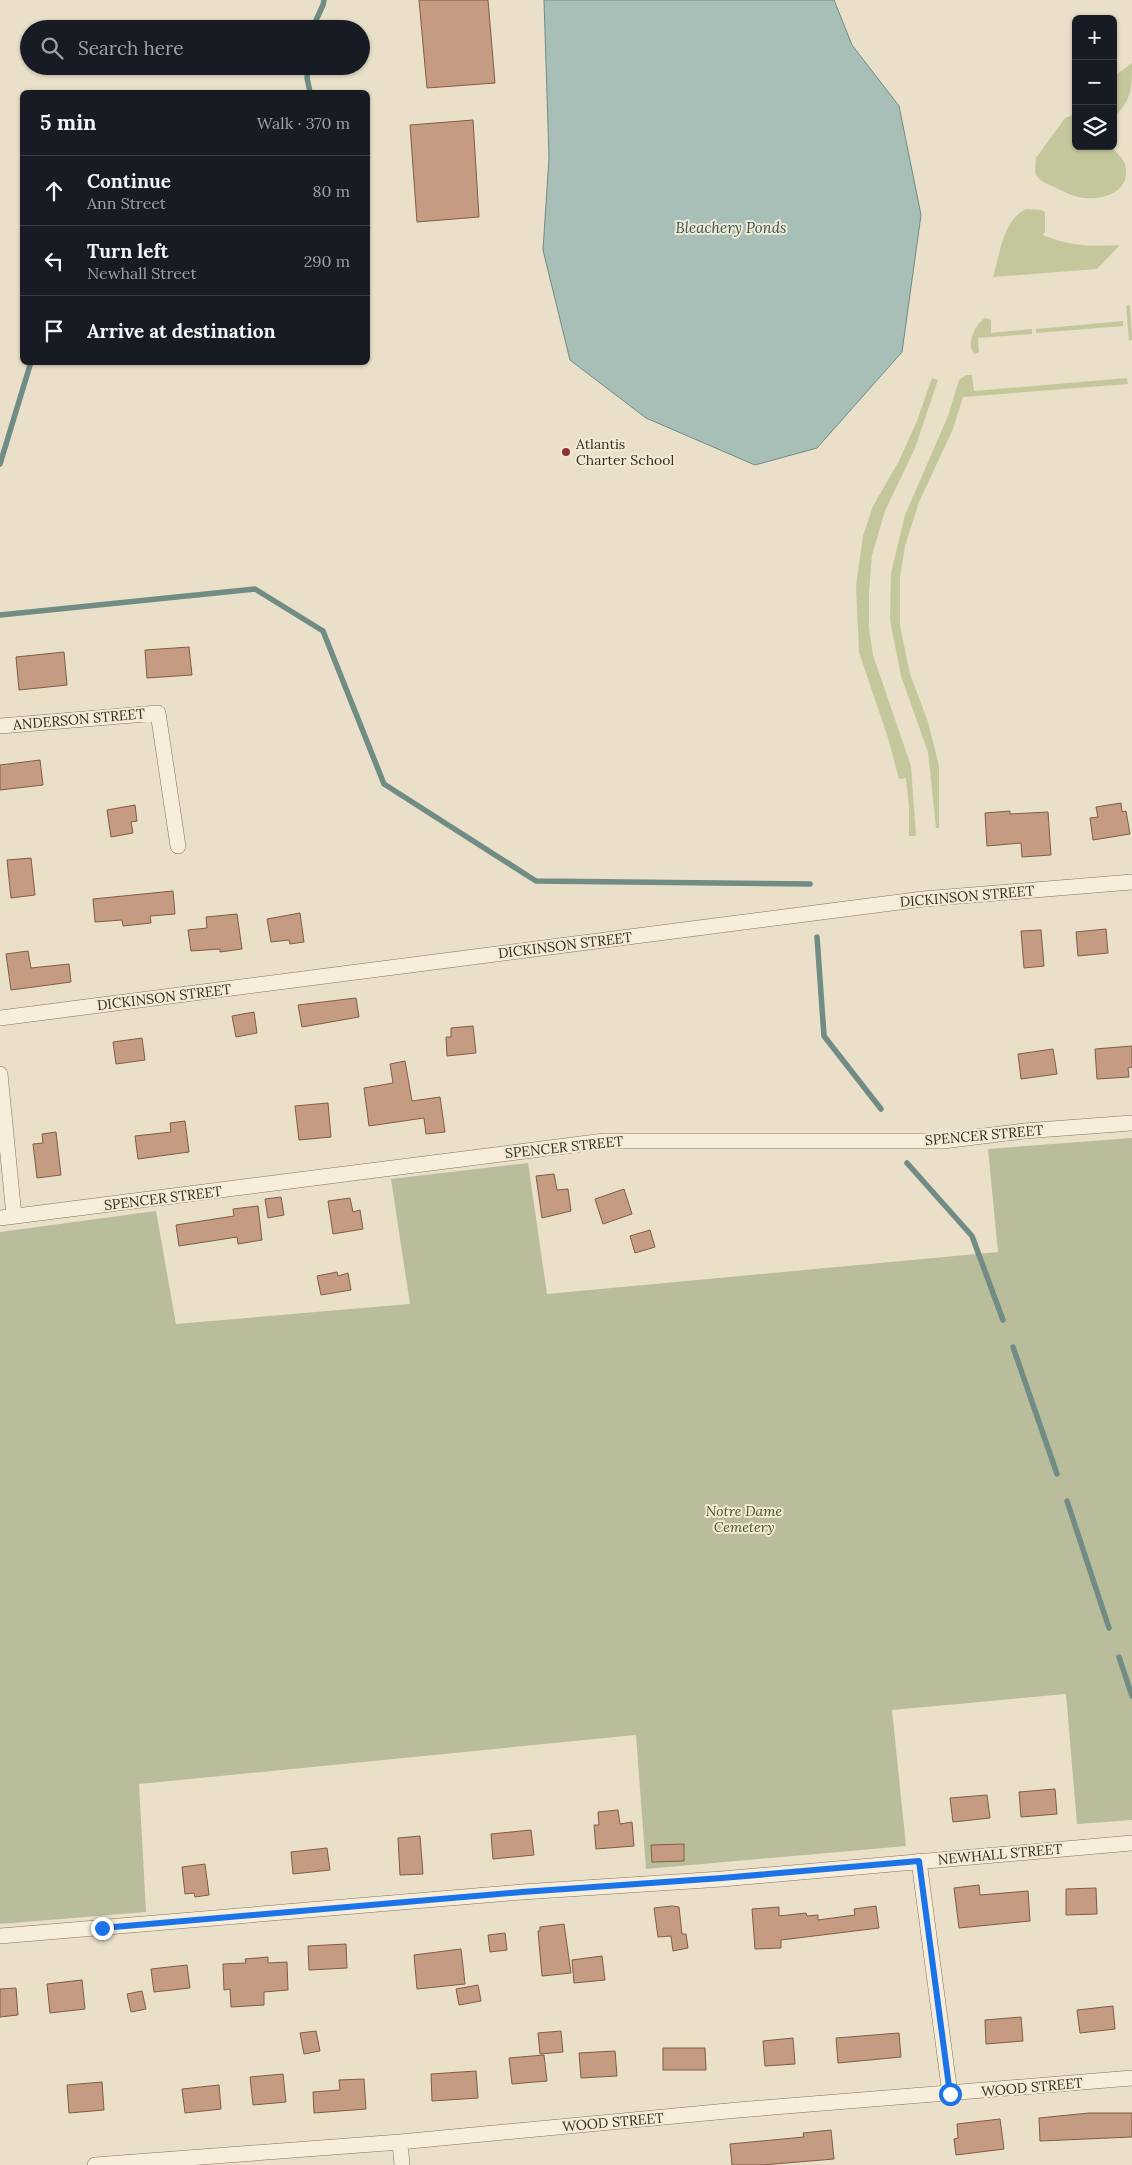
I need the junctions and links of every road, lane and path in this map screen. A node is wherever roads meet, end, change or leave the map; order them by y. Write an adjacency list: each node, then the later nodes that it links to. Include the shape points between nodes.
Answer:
1 (0, 726): 2 (street, ANDERSON STREET, via 158,713)
2 (178, 846)
3 (1132, 882): 4 (street, DICKINSON STREET, via 923,899)
4 (0, 1018)
5 (0, 1074): 7 (street)
6 (1132, 1123): 7 (street, SPENCER STREET, via 942,1140 604,1140)
7 (7, 1217)
8 (1132, 1843): 9 (street, NEWHALL STREET)
9 (919, 1861): 10 (street, NEWHALL STREET); 12 (street)
10 (0, 1936)
11 (1132, 2078): 12 (street, WOOD STREET)
12 (950, 2094): 13 (street, WOOD STREET)
13 (400, 2142): 14 (street, WOOD STREET); 15 (street)
14 (95, 2165)
15 (402, 2165)

